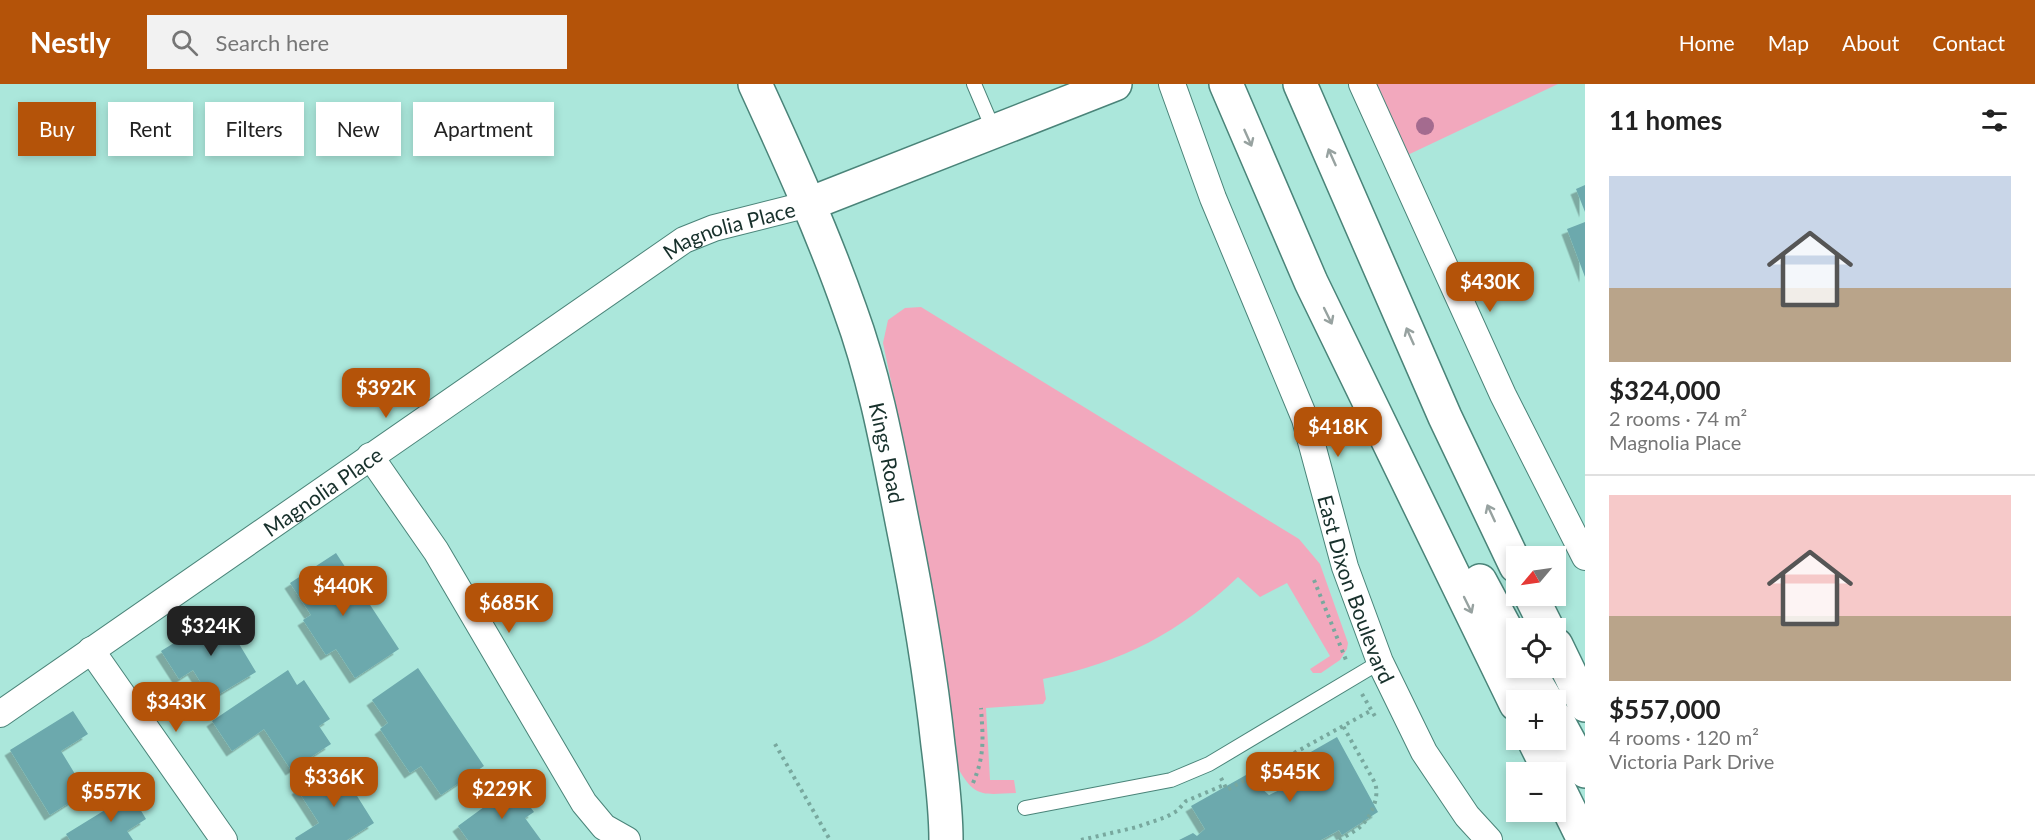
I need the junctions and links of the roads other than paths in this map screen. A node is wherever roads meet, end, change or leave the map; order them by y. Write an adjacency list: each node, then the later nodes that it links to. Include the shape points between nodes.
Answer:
1 (755, 84): 9 (main road, Kings Road)
2 (974, 84): 8 (lane)
3 (1115, 84): 8 (main road)
4 (1172, 84): 16 (street, East Dixon Boulevard, via 1213,198 1305,419 1345,567)
5 (1226, 84): 11 (main road, one-way to 11, via 1311,282)
6 (1300, 84): 12 (main road, one-way to 6)
7 (1362, 84): 13 (street, via 1503,395)
8 (994, 131): 9 (main road)
9 (809, 204): 10 (street, Magnolia Place, via 714,228 684,240); 27 (main road, Kings Road, via 851,311 889,456 920,609 935,714)
10 (370, 456): 15 (street, Magnolia Place); 26 (street, via 436,551 584,803 604,827)
11 (1425, 517): 14 (main road, via 1464,554); 18 (main road, one-way to 18)
12 (1507, 546)
13 (1585, 557)
14 (1506, 630)
15 (92, 650): 20 (street, Magnolia Place); 25 (street)
16 (1380, 662): 24 (lane, via 1187,775); 28 (street, East Dixon Boulevard, via 1424,752 1467,816)
17 (1566, 666): 19 (main road)
18 (1509, 690)
19 (1585, 705)
20 (0, 714)
21 (1566, 736): 22 (main road)
22 (1585, 771)
23 (1566, 803): 29 (main road)
24 (1025, 808)
25 (224, 840)
26 (627, 840)
27 (946, 840)
28 (1489, 840)
29 (1584, 840)

